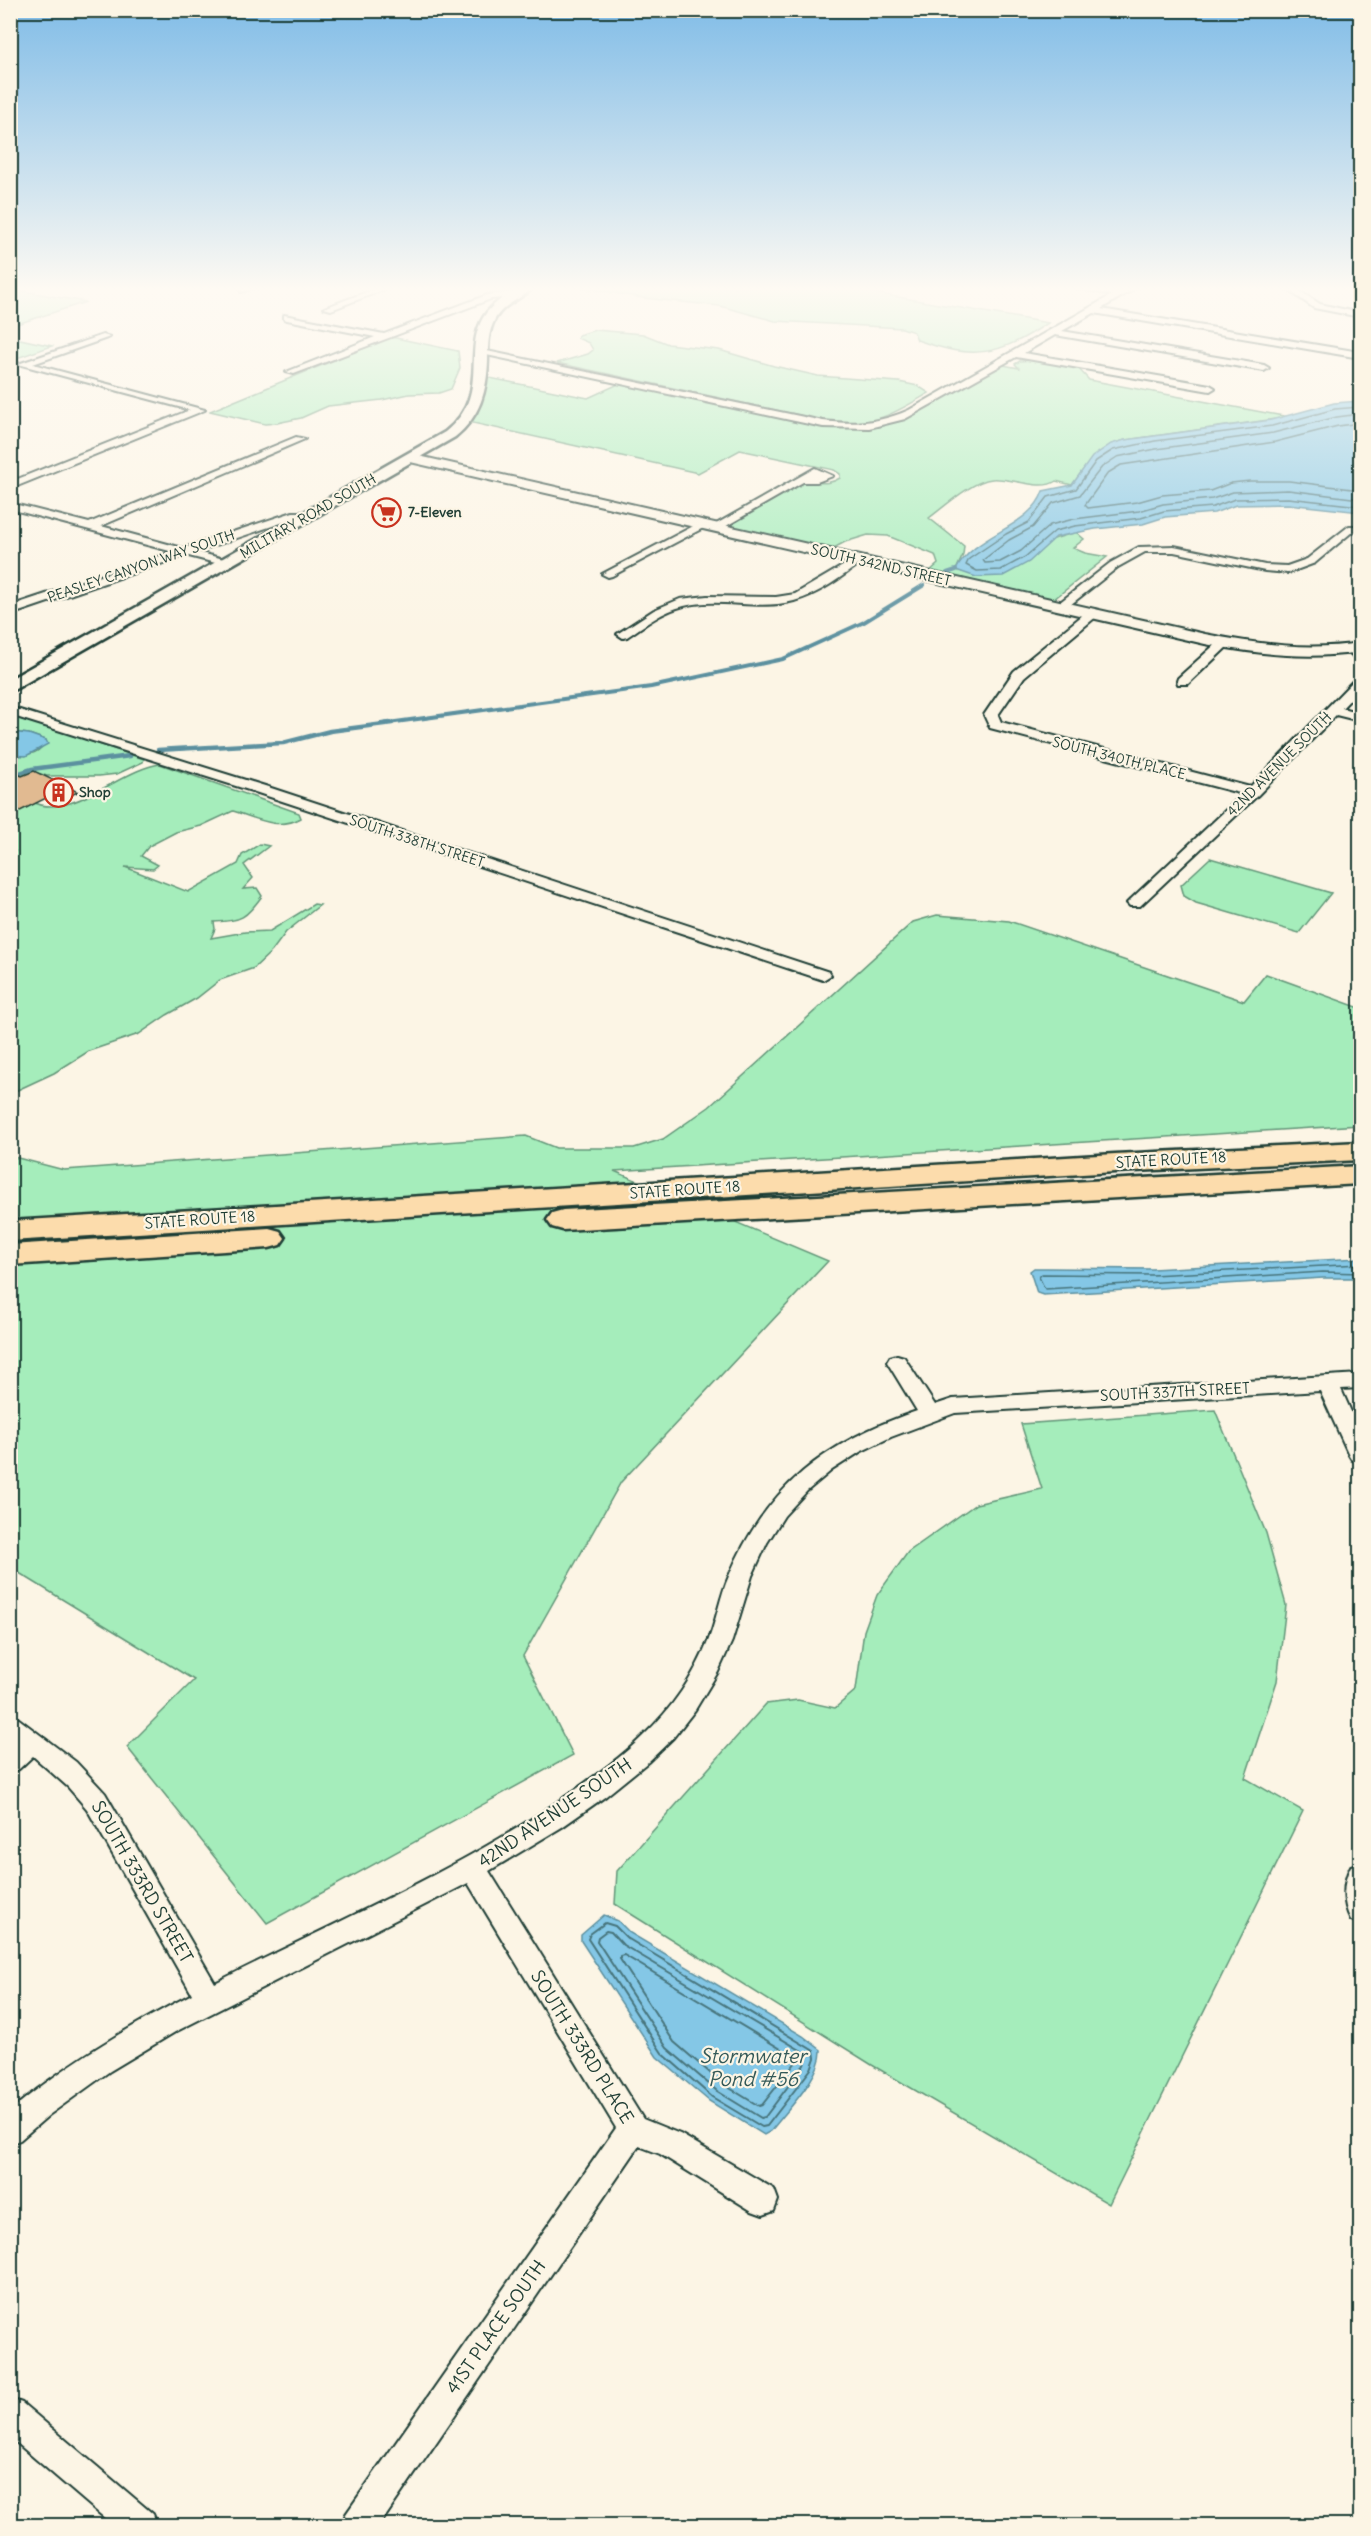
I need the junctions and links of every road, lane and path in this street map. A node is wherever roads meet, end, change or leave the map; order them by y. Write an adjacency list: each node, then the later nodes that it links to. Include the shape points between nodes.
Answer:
1 (182, 405): 8 (street, via 200,410)
2 (474, 405): 6 (main road, MILITARY ROAD SOUTH, via 464,421)
3 (733, 405): 4 (street, via 846,427 872,426)
4 (924, 405)
5 (300, 439): 12 (street)
6 (410, 458): 10 (main road, MILITARY ROAD SOUTH); 11 (street, SOUTH 342ND STREET)
7 (802, 478): 11 (street)
8 (10, 486)
9 (10, 507): 12 (street)
10 (308, 516): 14 (street, PEASLEY CANYON WAY SOUTH, via 286,517); 16 (main road, MILITARY ROAD SOUTH)
11 (710, 525): 15 (street, SOUTH 342ND STREET); 17 (street)
12 (90, 527): 14 (street)
13 (1355, 529): 18 (street, via 1311,561 1288,570 1174,549 1147,548 1123,559)
14 (181, 552): 16 (street); 19 (street, PEASLEY CANYON WAY SOUTH)
15 (858, 560): 18 (street, SOUTH 342ND STREET); 21 (street, via 790,598 678,603)
16 (227, 563): 26 (main road, MILITARY ROAD SOUTH)
17 (608, 574)
18 (1061, 606): 20 (street, SOUTH 342ND STREET)
19 (10, 611)
20 (1093, 613): 22 (street, SOUTH 342ND STREET); 30 (street, SOUTH 340TH PLACE, via 1019,674 991,717 995,725)
21 (623, 634)
22 (1224, 643): 23 (street, SOUTH 342ND STREET, via 1280,650); 24 (street)
23 (1358, 652)
24 (1183, 681)
25 (1360, 682): 27 (street, 42ND AVENUE SOUTH)
26 (10, 687)
27 (1333, 710): 29 (street); 30 (street, 42ND AVENUE SOUTH)
28 (10, 711): 32 (street, SOUTH 338TH STREET, via 260,789)
29 (1360, 717)
30 (1252, 792): 31 (street, 42ND AVENUE SOUTH)
31 (1135, 903)
32 (823, 975)
33 (1360, 1151): 35 (highway, STATE ROUTE 18)
34 (1360, 1175): 36 (highway, STATE ROUTE 18)
35 (10, 1231)
36 (10, 1255)
37 (897, 1362): 41 (street)
38 (1360, 1381): 39 (street, SOUTH 337TH STREET)
39 (1328, 1382): 40 (street, SOUTH 337TH STREET); 42 (street)
40 (989, 1402): 41 (street, 42ND AVENUE SOUTH, via 953,1406)
41 (930, 1414): 46 (street, 42ND AVENUE SOUTH, via 858,1443 799,1484 756,1544 740,1576 710,1663 673,1720 613,1776)
42 (1360, 1455)
43 (10, 1726): 44 (street, SOUTH 333RD STREET)
44 (32, 1742): 45 (street); 49 (street, SOUTH 333RD STREET, via 74,1775 96,1801)
45 (10, 1762)
46 (473, 1868): 49 (street, 42ND AVENUE SOUTH); 50 (street, SOUTH 333RD PLACE)
47 (1360, 1874): 48 (street)
48 (1360, 1912)
49 (209, 2000): 51 (street, 42ND AVENUE SOUTH, via 117,2051)
50 (633, 2129): 52 (street, SOUTH 333RD PLACE, via 670,2144); 55 (street, 41ST PLACE SOUTH)
51 (10, 2130)
52 (763, 2200)
53 (10, 2415): 54 (street)
54 (141, 2526)
55 (358, 2526)

